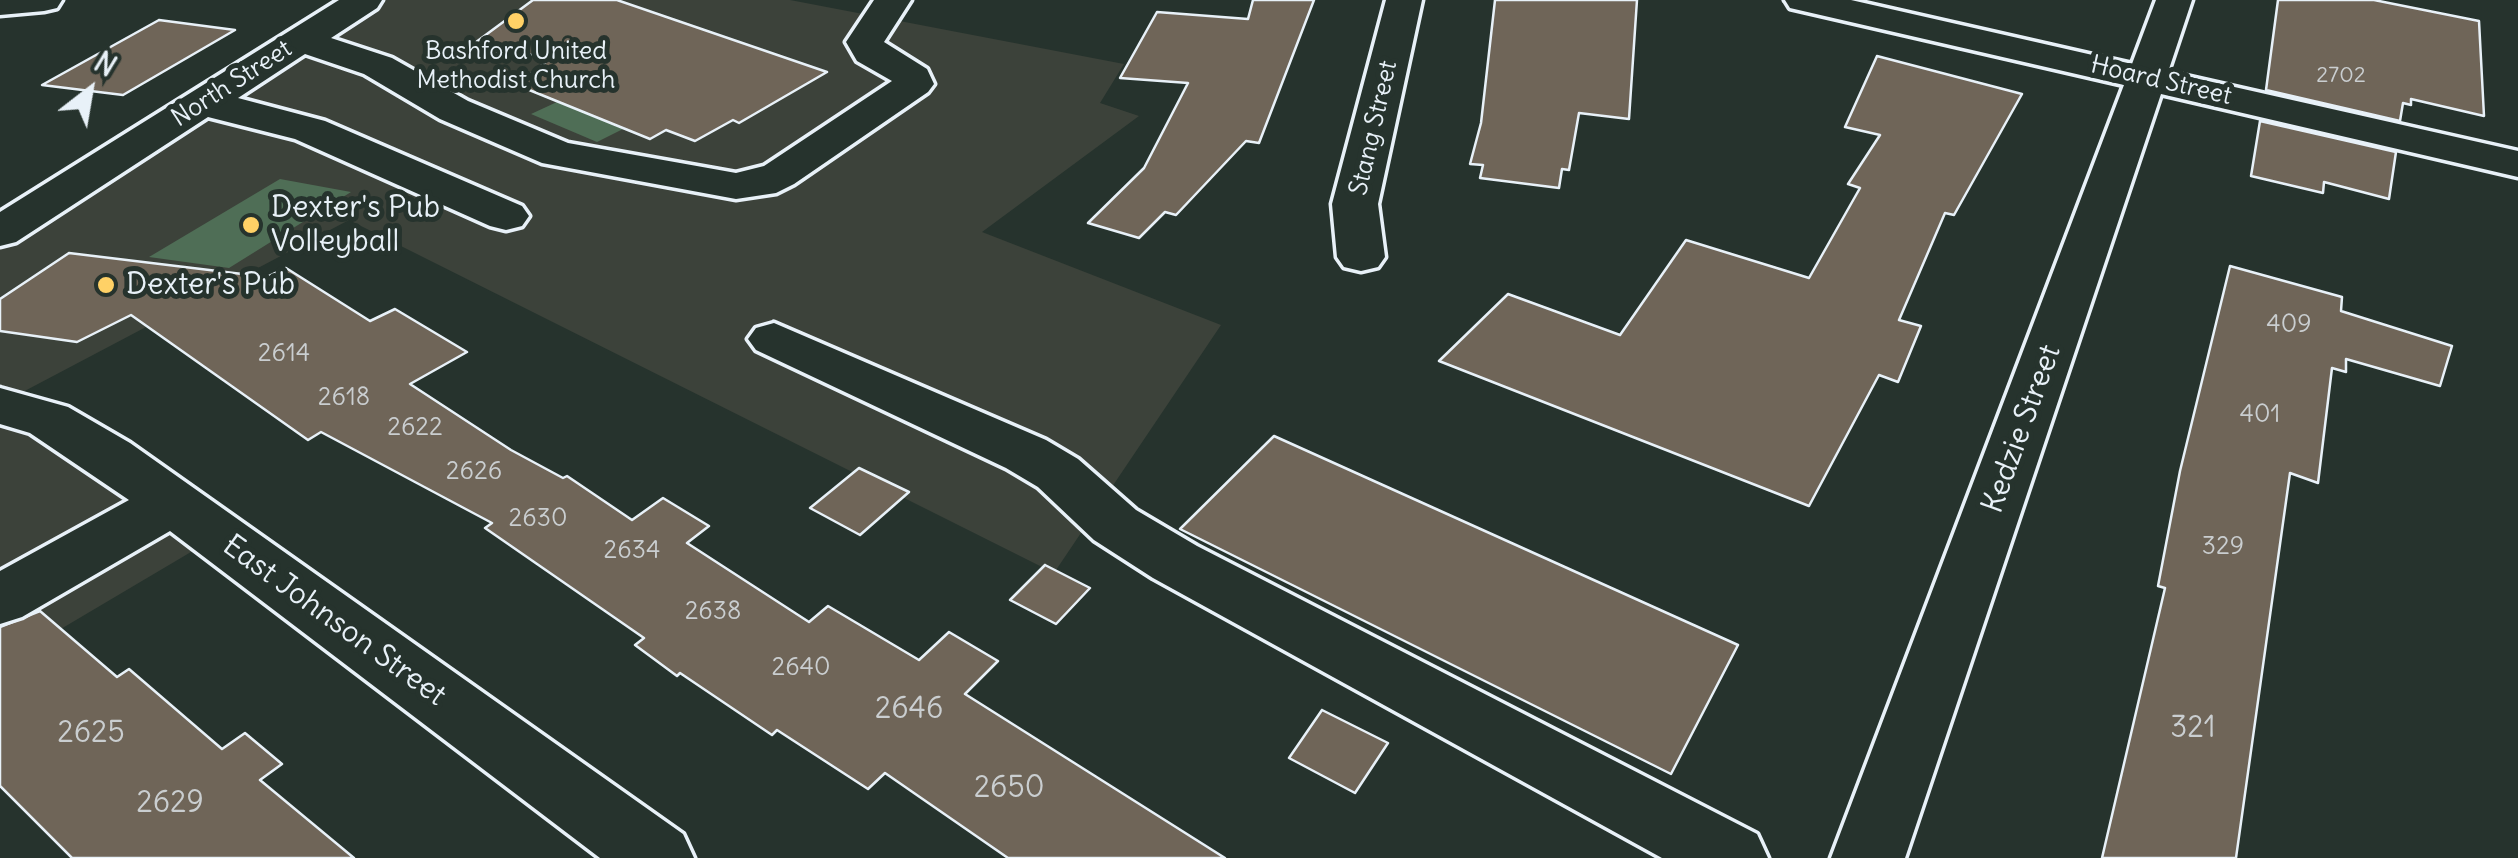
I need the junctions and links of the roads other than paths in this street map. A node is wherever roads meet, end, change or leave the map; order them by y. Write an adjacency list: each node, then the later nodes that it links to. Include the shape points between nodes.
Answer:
1 (44, 0): 6 (street)
2 (364, 0): 8 (street, North Street)
3 (1404, 0): 14 (street, Stang Street, via 1355,204)
4 (1803, 0): 9 (street, Hoard Street)
5 (2174, 0): 9 (street, Kedzie Street)
6 (0, 4)
7 (882, 13): 8 (street, via 865,42 914,84 779,175 736,186 557,154 454,110 378,66)
8 (300, 40): 10 (street, North Street)
9 (2146, 78): 11 (street, Hoard Street); 21 (street, Kedzie Street)
10 (200, 104): 12 (street, via 310,130); 13 (street, North Street)
11 (2518, 164)
12 (506, 216)
13 (0, 232)
14 (1361, 257)
15 (774, 339): 20 (street, via 1026,454 1058,473 1115,525 1175,562)
16 (0, 406): 17 (street, East Johnson Street, via 50,420)
17 (172, 504): 18 (street); 19 (street, East Johnson Street)
18 (0, 600)
19 (657, 858)
20 (1731, 858)
21 (1868, 858)

